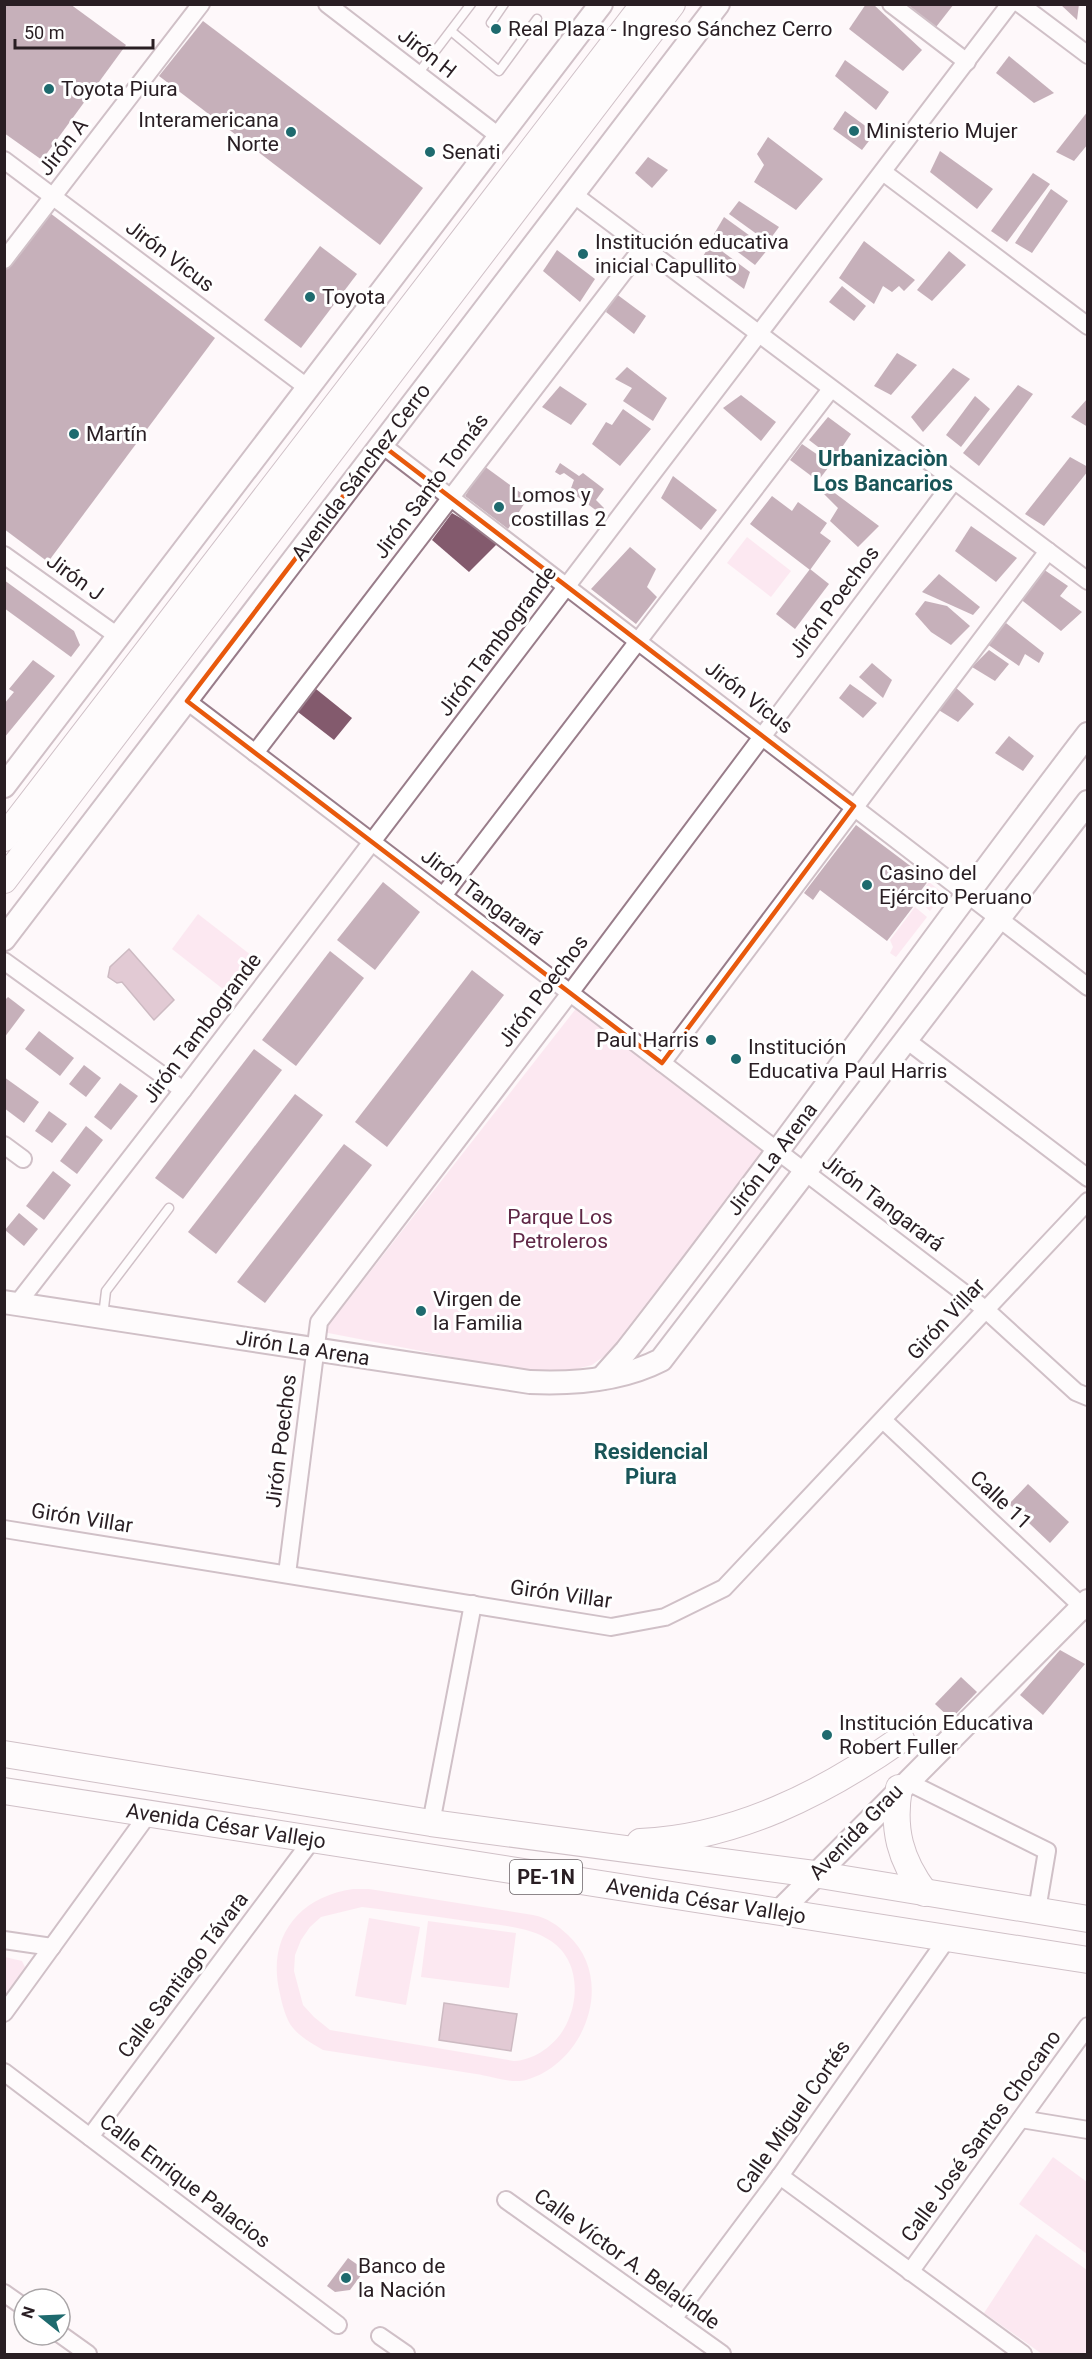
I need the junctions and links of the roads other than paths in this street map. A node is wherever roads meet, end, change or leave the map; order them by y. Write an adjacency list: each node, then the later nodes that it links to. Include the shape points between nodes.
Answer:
1 (201, 4): 22 (street, Jirón A)
2 (327, 4): 17 (street, Jirón H)
3 (471, 4): 14 (lane)
4 (504, 4): 13 (lane)
5 (601, 4): 18 (main road)
6 (644, 4): 45 (main road)
7 (672, 4): 47 (main road, Avenida Sánchez Cerro)
8 (718, 4): 21 (main road, Avenida Sánchez Cerro)
9 (891, 4): 16 (street)
10 (1011, 4): 16 (street, Jirón Tambogrande)
11 (1020, 4): 15 (street)
12 (537, 19): 14 (lane, via 499,71)
13 (490, 23)
14 (451, 31): 17 (lane)
15 (1088, 55)
16 (967, 62): 20 (street, Jirón Tambogrande)
17 (417, 75): 18 (street, Jirón H)
18 (500, 137): 27 (main road)
19 (4, 160): 22 (street, Jirón Vicus)
20 (884, 172): 25 (street); 26 (street, Jirón Tambogrande)
21 (573, 194): 23 (street); 29 (main road, Avenida Sánchez Cerro)
22 (53, 197): 24 (street, Jirón A); 27 (street, Jirón Vicus)
23 (644, 247): 26 (street); 31 (street, Jirón Santo Tomás)
24 (4, 261)
25 (1088, 326)
26 (760, 335): 28 (street); 35 (street, Jirón Tambogrande)
27 (308, 388): 36 (main road)
28 (831, 389): 30 (street); 37 (street)
29 (382, 444): 31 (street, Jirón Vicus); 38 (main road, Avenida Sánchez Cerro)
30 (952, 482): 32 (street); 40 (street, Jirón Poechos)
31 (450, 497): 35 (street, Jirón Vicus); 41 (street, Jirón Santo Tomás)
32 (1048, 551): 34 (street); 44 (street)
33 (4, 555): 36 (street, Jirón J)
34 (1088, 581)
35 (567, 586): 37 (street, Jirón Vicus); 46 (street, Jirón Tambogrande)
36 (119, 637): 42 (main road)
37 (639, 640): 40 (street, Jirón Vicus); 49 (street)
38 (187, 701): 41 (street, Jirón Tangarará); 51 (main road, Avenida Sánchez Cerro)
39 (1088, 734): 48 (main road, Jirón La Arena)
40 (763, 736): 44 (street, Jirón Vicus); 54 (street, Jirón Poechos)
41 (255, 753): 46 (street, Jirón Tangarará)
42 (4, 786)
43 (1088, 802): 50 (main road, Jirón La Arena)
44 (854, 806): 48 (street, Jirón Vicus); 56 (street)
45 (4, 838)
46 (372, 842): 49 (street, Jirón Tangarará); 57 (street, Jirón Tambogrande)
47 (4, 880)
48 (966, 893): 50 (street, Jirón Vicus); 59 (main road, Jirón La Arena)
49 (443, 896): 54 (street, Jirón Tangarará)
50 (998, 918): 53 (street, Jirón Vicus); 55 (main road, Jirón La Arena)
51 (4, 939)
52 (4, 961): 57 (street)
53 (1088, 987)
54 (570, 993): 56 (street, Jirón Tangarará); 68 (street, Jirón Poechos, via 319,1322)
55 (905, 1039): 61 (main road, Jirón La Arena); 62 (street)
56 (662, 1063): 59 (street, Jirón Tangarará)
57 (183, 1090): 65 (street, Jirón Tambogrande)
58 (4, 1145): 60 (street)
59 (779, 1152): 61 (street, Jirón Tangarará); 69 (main road, Jirón La Arena)
60 (22, 1159)
61 (806, 1172): 66 (street, Jirón Tangarará); 69 (main road, Jirón La Arena, via 662,1360 639,1372)
62 (1088, 1178)
63 (1088, 1201): 66 (street, Girón Villar)
64 (169, 1209): 67 (lane, via 106,1291)
65 (11, 1303): 67 (main road, Jirón La Arena)
66 (985, 1309): 70 (street, Jirón Tangarará, via 1076,1392); 71 (street, Girón Villar)
67 (102, 1317): 68 (main road, Jirón La Arena)
68 (315, 1349): 69 (main road, Jirón La Arena, via 530,1382 567,1384); 73 (street, Jirón Poechos)
69 (602, 1378)
70 (1088, 1397)
71 (883, 1420): 74 (street, Girón Villar, via 724,1588 665,1617 611,1627); 75 (street, Calle 11)
72 (4, 1528): 73 (street, Girón Villar)
73 (287, 1574): 74 (street, Girón Villar)
74 (473, 1604): 81 (street)
75 (1086, 1606): 78 (main road, Avenida Grau)
76 (901, 1738): 83 (main road, via 855,1771 807,1797 755,1818 702,1833)
77 (4, 1754): 81 (main road, Avenida César Vallejo / PE-1N)
78 (903, 1784): 84 (main road, Avenida Grau); 85 (main road, via 896,1810 896,1833 902,1855); 86 (street, via 1047,1851)
79 (4, 1791): 80 (main road, Avenida César Vallejo / PE-1N)
80 (149, 1813): 82 (main road, Avenida César Vallejo / PE-1N); 91 (street)
81 (431, 1823): 83 (main road, Avenida César Vallejo / PE-1N)
82 (312, 1840): 87 (main road, Avenida César Vallejo / PE-1N); 98 (street, Calle Santiago Távara)
83 (592, 1844): 84 (main road, Avenida César Vallejo / PE-1N)
84 (814, 1874): 85 (main road, Avenida César Vallejo / PE-1N); 87 (main road, Avenida Grau)
85 (925, 1893): 86 (main road, Avenida César Vallejo / PE-1N)
86 (1037, 1911): 88 (main road, Avenida César Vallejo / PE-1N)
87 (778, 1912): 89 (main road, Avenida César Vallejo / PE-1N)
88 (1088, 1918)
89 (947, 1939): 92 (main road, Avenida César Vallejo / PE-1N); 99 (street, Calle Miguel Cortés)
90 (4, 1940): 91 (street)
91 (52, 1947): 93 (street)
92 (1088, 1960)
93 (4, 2013)
94 (1088, 2026): 96 (street, Calle José Santos Chocano)
95 (4, 2072): 98 (street, Calle Enrique Palacios)
96 (1021, 2119): 97 (street); 101 (street, Calle José Santos Chocano)
97 (1088, 2130)
98 (90, 2137): 103 (street, Calle Enrique Palacios)
99 (780, 2176): 101 (street); 102 (street, Calle Miguel Cortés)
100 (506, 2200): 102 (street, Calle Víctor A. Belaúnde)
101 (910, 2272): 109 (street)
102 (673, 2319): 108 (street, Calle Víctor A. Belaúnde)
103 (338, 2325)
104 (380, 2336): 107 (street)
105 (72, 2343): 106 (street)
106 (88, 2355)
107 (405, 2355)
108 (722, 2355)
109 (1023, 2355)

